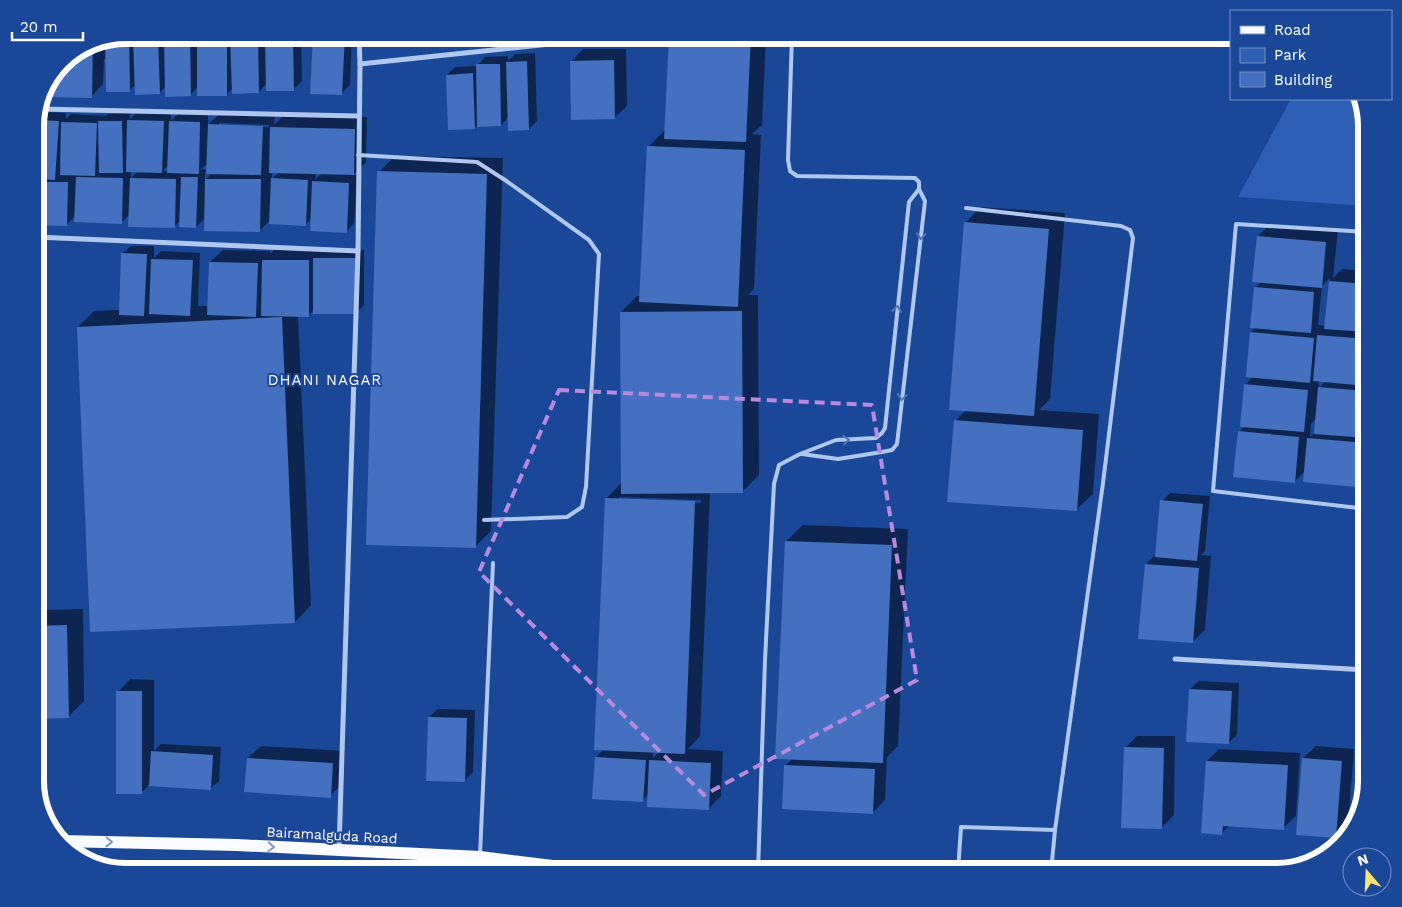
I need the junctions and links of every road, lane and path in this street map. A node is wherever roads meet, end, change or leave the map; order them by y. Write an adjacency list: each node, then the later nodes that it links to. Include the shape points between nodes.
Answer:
1 (359, 44): 4 (street)
2 (550, 44): 4 (street)
3 (792, 44): 8 (lane, via 790,171 797,176 915,178)
4 (360, 64): 6 (street)
5 (46, 109): 6 (street)
6 (358, 116): 7 (street)
7 (358, 154): 12 (street); 15 (lane, via 477,162 589,240 599,254 586,487 582,507 567,517)
8 (919, 189): 13 (lane, one-way to 8, via 836,440 876,438 885,428 909,202); 13 (lane, one-way to 13, via 925,201 897,444 892,450 838,459)
9 (966, 208): 19 (lane, via 1121,226 1130,230 1132,238 1104,483)
10 (1358, 231): 14 (lane, via 1236,224 1212,491)
11 (44, 237): 12 (street)
12 (358, 251): 21 (street)
13 (800, 454): 24 (lane, via 779,465 774,484)
14 (1358, 508)
15 (484, 520)
16 (493, 563): 22 (lane)
17 (1175, 659): 18 (street)
18 (1358, 669)
19 (1055, 830): 25 (lane, via 960,826); 26 (lane)
20 (70, 841): 21 (main road, Bairamalguda Road, one-way to 21)
21 (339, 850): 22 (main road, Bairamalguda Road)
22 (480, 857): 23 (main road, Bairamalguda Road)
23 (529, 863)
24 (758, 863)
25 (958, 863)
26 (1052, 863)

